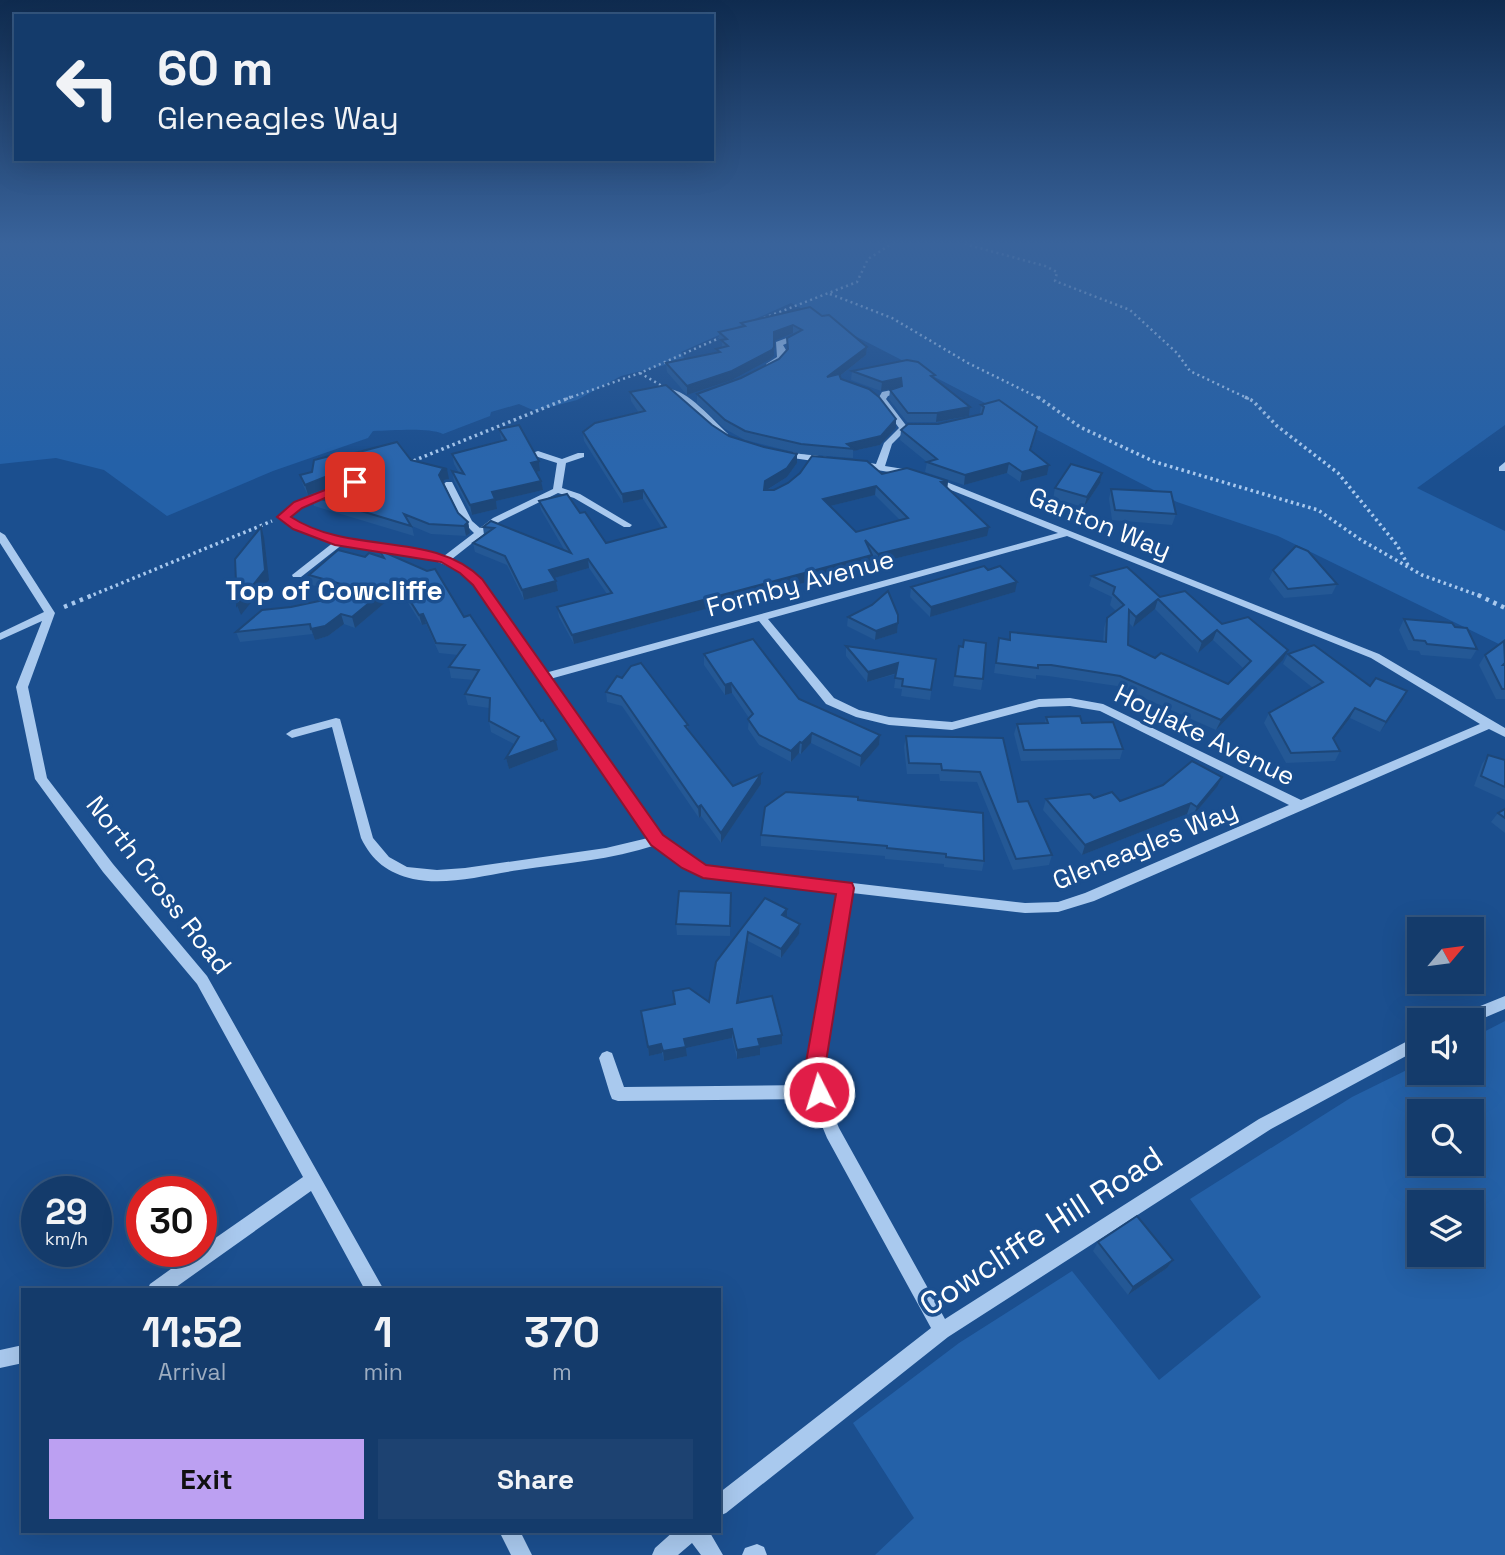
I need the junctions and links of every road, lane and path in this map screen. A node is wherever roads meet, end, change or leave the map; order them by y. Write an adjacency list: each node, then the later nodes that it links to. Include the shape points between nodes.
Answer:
1 (774, 314): 4 (path)
2 (881, 314): 34 (path, via 1040,398 1080,427 1155,462 1318,510)
3 (1134, 314): 34 (path, via 1190,371 1252,401 1338,473 1397,545)
4 (759, 320)
5 (724, 336): 10 (path)
6 (795, 338): 8 (street)
7 (767, 342): 8 (street)
8 (779, 344): 9 (street, via 781,358)
9 (757, 372)
10 (640, 373): 11 (path); 22 (path, via 532,411)
11 (671, 391): 16 (street)
12 (896, 391): 15 (street)
13 (874, 393): 15 (street)
14 (700, 396): 16 (street)
15 (882, 399): 23 (street, via 908,428 888,443)
16 (688, 401): 17 (street)
17 (733, 441)
18 (768, 452): 23 (street, Ganton Way, via 805,462)
19 (538, 454): 21 (street)
20 (581, 455): 21 (street)
21 (562, 462): 25 (street)
22 (405, 464)
23 (880, 466): 30 (street, Ganton Way, via 922,475)
24 (449, 484): 29 (street, via 468,522)
25 (558, 490): 28 (street, via 574,493); 29 (street, via 510,511)
26 (332, 491): 27 (street, via 298,505)
27 (283, 517): 32 (street, Gleneagles Way); 37 (path)
28 (626, 526)
29 (480, 533): 33 (street)
30 (1069, 533): 38 (street, Formby Avenue); 41 (street, Ganton Way, via 1375,656)
31 (0, 535): 37 (street)
32 (340, 542): 33 (street, Gleneagles Way); 35 (street)
33 (446, 559): 40 (street, Gleneagles Way, via 477,582)
34 (1410, 568): 36 (path)
35 (297, 575)
36 (1505, 608)
37 (50, 613): 39 (street); 52 (street, North Cross Road, via 22,687 41,779 108,869 202,980)
38 (761, 617): 40 (street, Formby Avenue); 44 (street, Hoylake Avenue, via 830,701 856,713 952,726 1039,702 1103,708)
39 (0, 637)
40 (543, 677): 45 (street, Gleneagles Way)
41 (1490, 724): 42 (street, Ganton Way); 44 (street, Gleneagles Way)
42 (1505, 733)
43 (292, 734): 45 (street, via 336,722 367,838 386,864 410,873 444,875 620,850)
44 (1299, 806): 46 (street, Gleneagles Way, via 1089,897 1058,906 1025,908)
45 (657, 840): 46 (street, Gleneagles Way, via 703,871)
46 (846, 888): 51 (street, via 815,1068)
47 (1505, 1002): 48 (street)
48 (1484, 1011)
49 (1407, 1048): 55 (street, Cowcliffe Hill Road, via 1265,1124)
50 (607, 1058): 51 (street, via 618,1094)
51 (819, 1092): 55 (street, via 833,1133)
52 (313, 1180): 53 (street); 54 (street, North Cross Road)
53 (159, 1288)
54 (373, 1288)
55 (942, 1331): 58 (street, Cowcliffe Hill Road)
56 (21, 1354): 57 (street)
57 (0, 1359)
58 (721, 1504)
59 (510, 1533): 62 (street)
60 (688, 1533): 63 (street)
61 (697, 1533): 64 (street)
62 (522, 1555)
63 (662, 1555)
64 (713, 1555)

